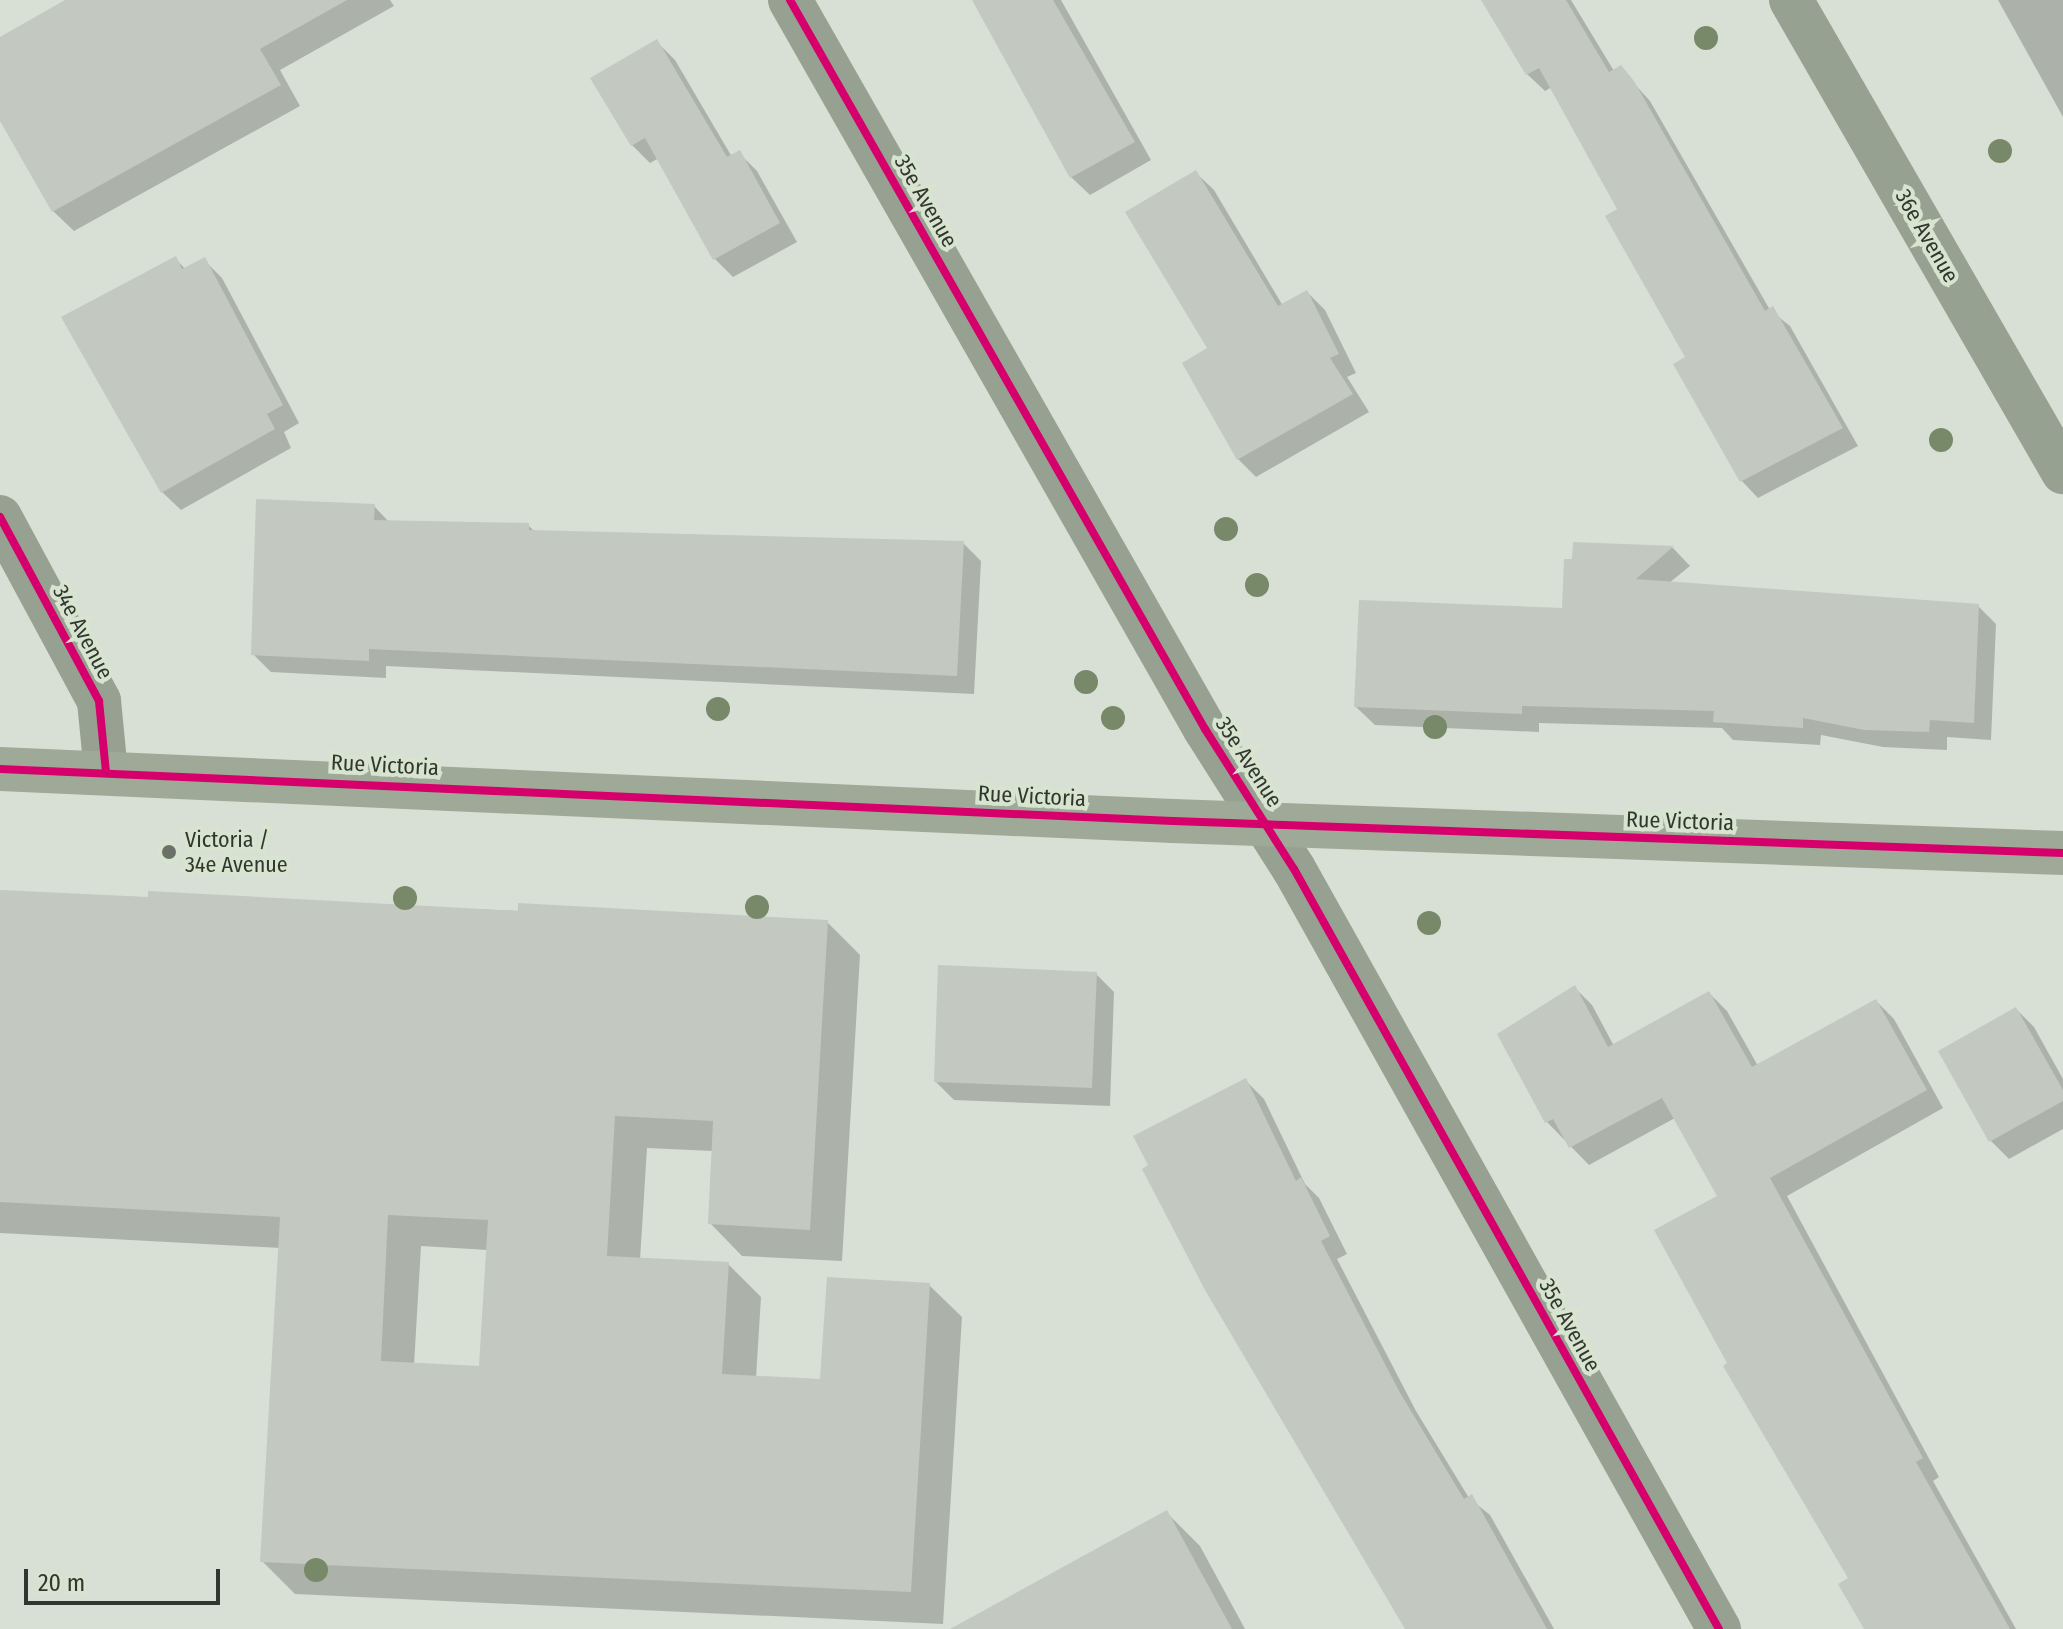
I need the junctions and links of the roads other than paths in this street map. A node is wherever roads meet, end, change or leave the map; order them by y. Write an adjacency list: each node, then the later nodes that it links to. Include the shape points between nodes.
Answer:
1 (790, 0): 7 (street, 35e Avenue, via 1205,729)
2 (1791, 0): 3 (street, 36e Avenue)
3 (2063, 472)
4 (0, 517): 6 (street, 34e Avenue, via 87,673 104,718)
5 (0, 769): 6 (main road, Rue Victoria)
6 (106, 772): 7 (main road, Rue Victoria)
7 (1269, 825): 8 (main road, Rue Victoria); 9 (street, 35e Avenue)
8 (2063, 853)
9 (1719, 1629)

